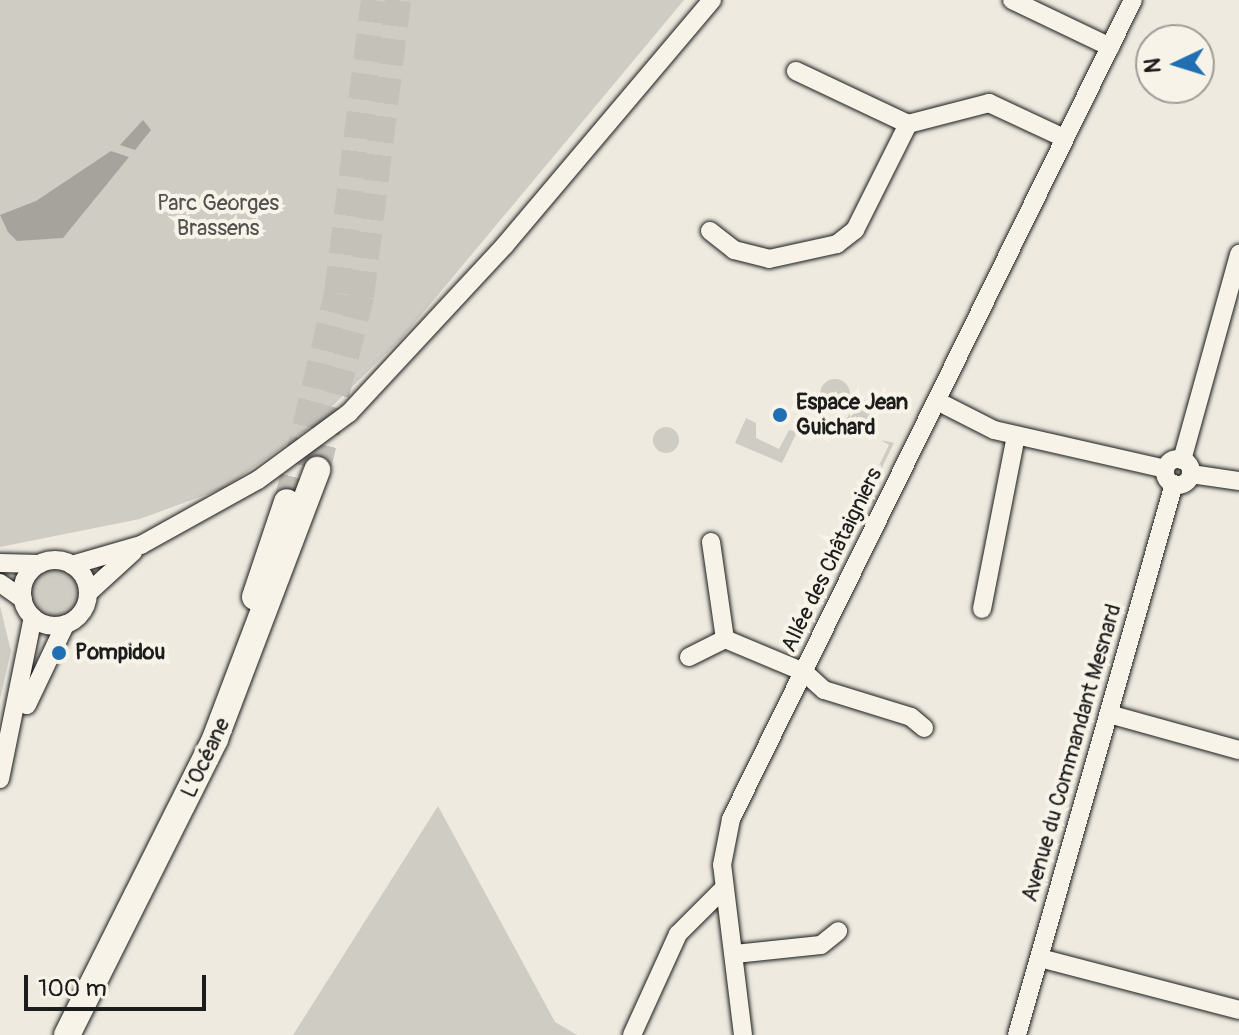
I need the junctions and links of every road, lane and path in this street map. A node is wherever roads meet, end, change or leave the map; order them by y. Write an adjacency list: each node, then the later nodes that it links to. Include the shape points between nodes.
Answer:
1 (712, 0): 17 (street, via 497,237 469,281 339,422 258,480)
2 (1012, 0): 4 (street)
3 (1133, 0): 4 (street, Allée des Châtaigniers)
4 (1110, 47): 7 (street, Allée des Châtaigniers)
5 (796, 71): 6 (street)
6 (908, 124): 7 (street, via 989,103); 8 (street, via 855,230 842,242 769,259 734,250)
7 (1064, 138): 10 (street, Allée des Châtaigniers)
8 (710, 231)
9 (1239, 254): 13 (street, Avenue du Commandant Mesnard)
10 (937, 401): 11 (street); 29 (street, Allée des Châtaigniers)
11 (1016, 436): 13 (street); 24 (street)
12 (317, 470): 41 (highway, L’Océane, via 226,714)
13 (1178, 472): 14 (street); 30 (street, Avenue du Commandant Mesnard)
14 (1239, 481)
15 (287, 502): 40 (highway, L’Océane, via 207,714)
16 (711, 542): 27 (street)
17 (141, 545): 20 (street); 22 (street)
18 (0, 563): 19 (street)
19 (40, 564): 20 (street); 23 (street, via 26,577)
20 (72, 565): 22 (street)
21 (0, 583): 23 (street)
22 (88, 593): 26 (street, via 83,611)
23 (23, 599): 25 (street)
24 (982, 609)
25 (33, 617): 26 (street); 32 (street)
26 (65, 625): 32 (street)
27 (725, 639): 28 (street); 29 (street)
28 (689, 657)
29 (804, 672): 31 (street, via 824,690 911,717); 35 (street, Allée des Châtaigniers, via 731,819)
30 (1109, 714): 33 (street); 38 (street, Avenue du Commandant Mesnard)
31 (924, 728)
32 (8, 749): 34 (street)
33 (1239, 750)
34 (0, 779)
35 (724, 888): 37 (street, Allée des Châtaigniers); 42 (street, via 678,934)
36 (838, 931): 37 (street, via 821,945)
37 (735, 954): 43 (street, Allée des Châtaigniers)
38 (1040, 958): 39 (street); 44 (street, Avenue du Commandant Mesnard)
39 (1239, 1010)
40 (47, 1035)
41 (67, 1035)
42 (632, 1035)
43 (743, 1035)
44 (1017, 1035)

